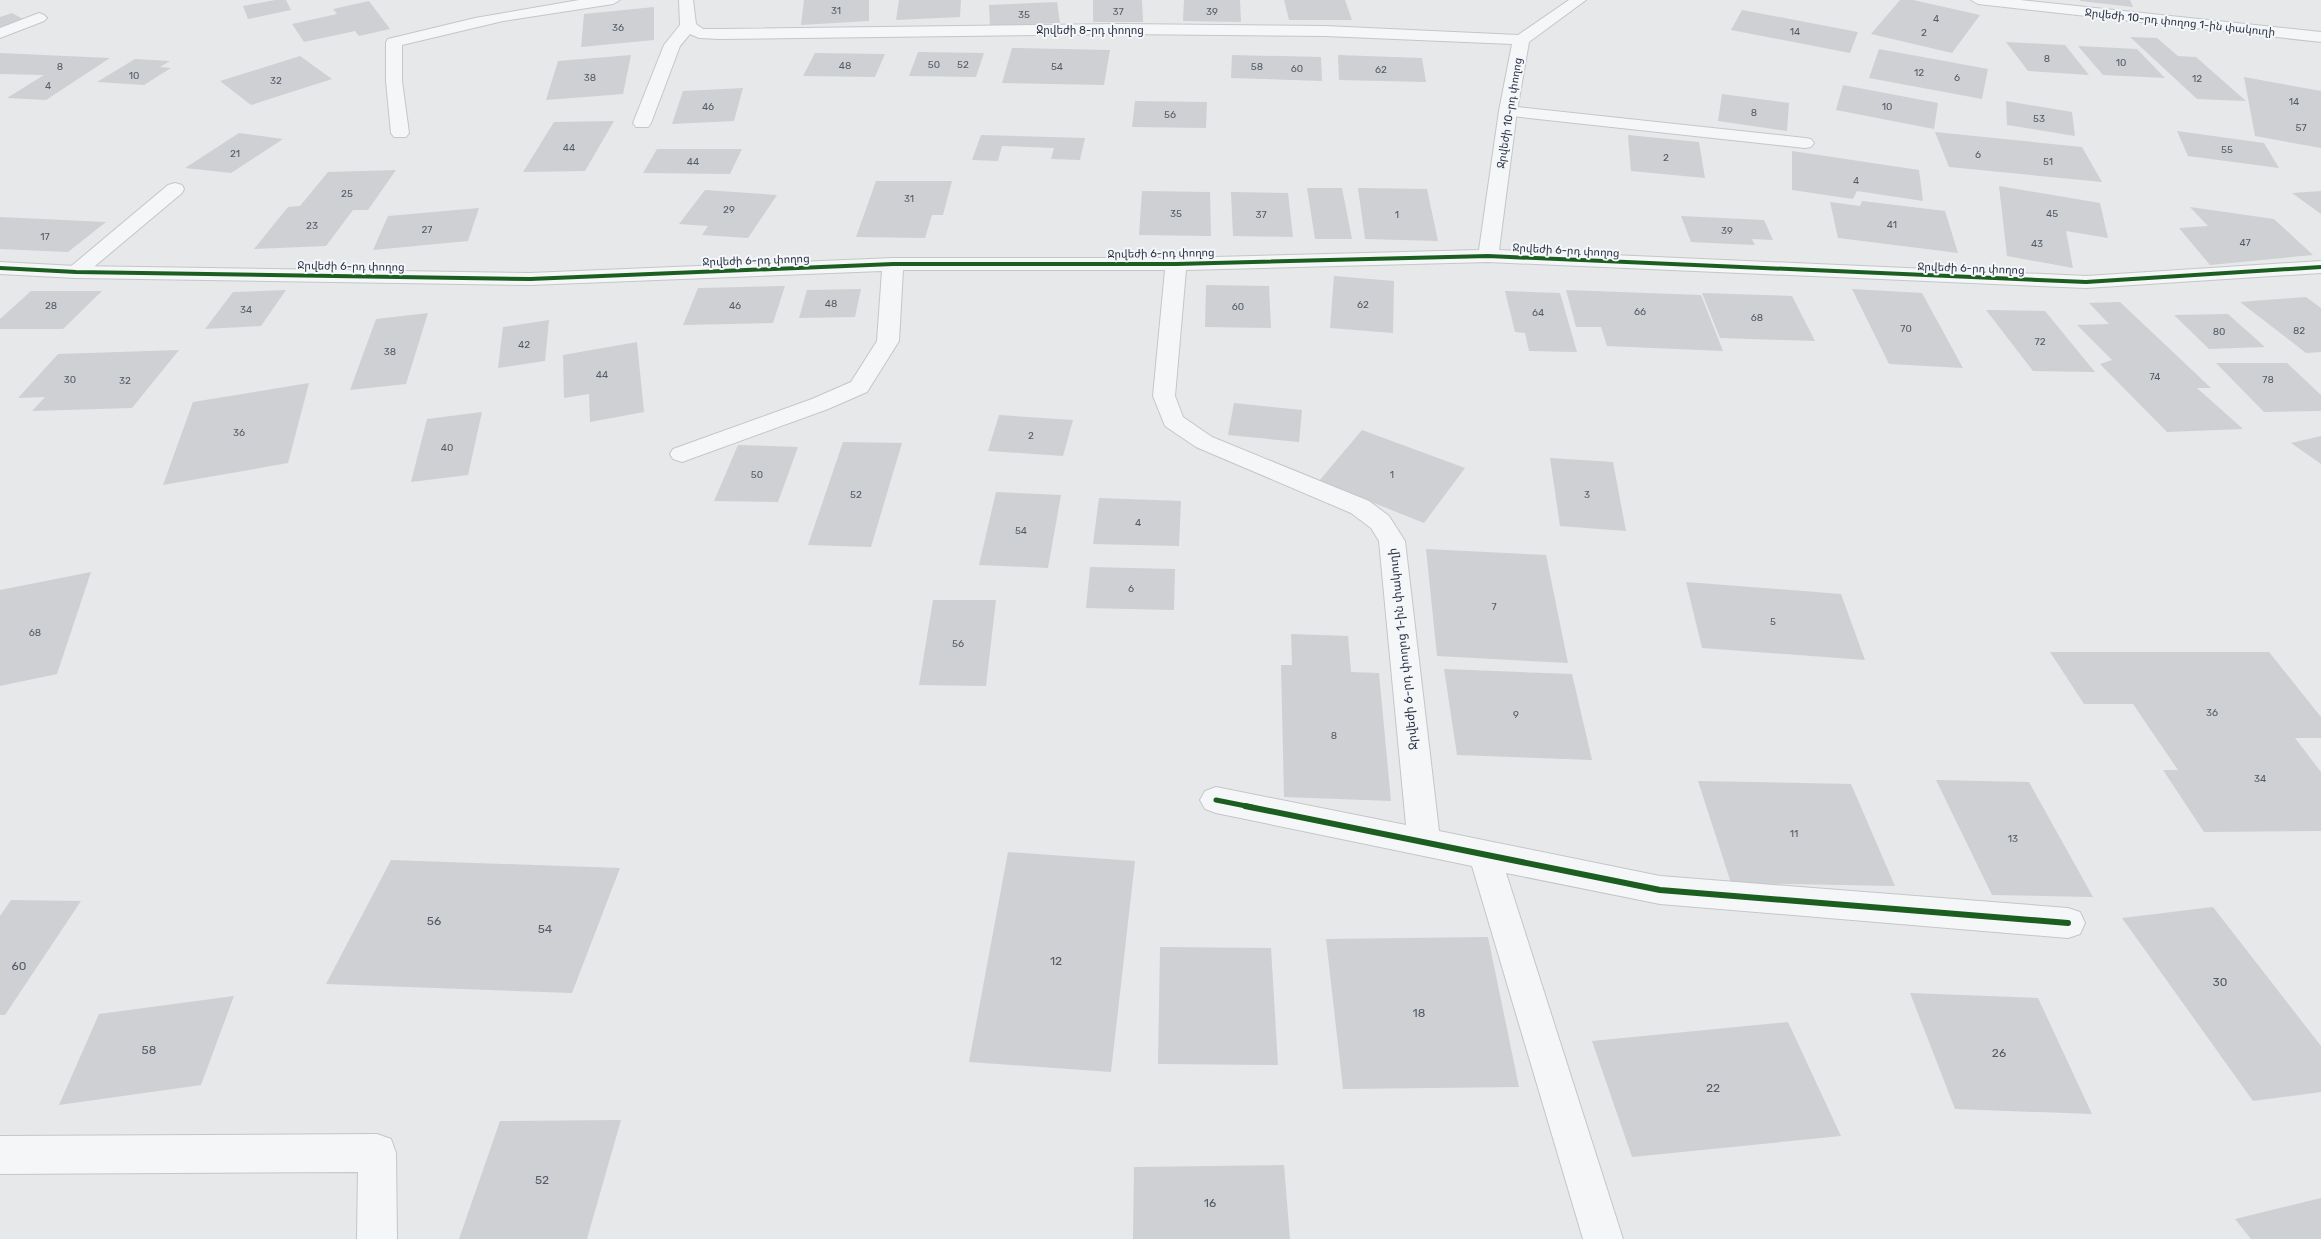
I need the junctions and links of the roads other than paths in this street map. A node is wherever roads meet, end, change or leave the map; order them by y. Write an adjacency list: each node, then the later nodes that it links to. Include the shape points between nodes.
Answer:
1 (613, 0): 12 (street, via 540,9 394,42 394,81)
2 (686, 0): 6 (street)
3 (1579, 0): 9 (street, Ջրվեժի 10-րդ փողոց)
4 (1978, 0): 8 (street, Ջրվեժի 10-րդ փողոց 1-ին փակուղի)
5 (39, 18): 7 (street)
6 (688, 26): 9 (street, Ջրվեժի 8-րդ փողոց, via 699,33 720,34 1121,29 1325,31); 11 (street, via 672,45)
7 (0, 33)
8 (2321, 37)
9 (1521, 40): 10 (street, Ջրվեժի 10-րդ փողոց)
10 (1508, 112): 13 (street); 15 (street, Ջրվեժի 10-րդ փողոց)
11 (642, 123)
12 (400, 133)
13 (1804, 143)
14 (175, 189): 20 (street)
15 (1488, 256): 17 (street, Ջրվեժի 6-րդ փողոց); 18 (street, Ջրվեժի 6-րդ փողոց, via 2086,282)
16 (893, 264): 17 (street, Ջրվեժի 6-րդ փողոց); 20 (street, Ջրվեժի 6-րդ փողոց, via 530,279); 21 (street, via 888,341 859,387)
17 (1176, 264): 23 (street, Ջրվեժի 6-րդ փողոց 1-ին փակուղի, via 1164,396 1173,421 1204,442 1360,507 1380,522 1392,542)
18 (2321, 267)
19 (0, 268): 20 (street, Ջրվեժի 6-րդ փողոց)
20 (76, 272)
21 (682, 454)
22 (1216, 800): 23 (street)
23 (1424, 841): 24 (street)
24 (1484, 853): 25 (street, via 1660,890); 28 (street)
25 (2068, 923)
26 (0, 1155): 27 (street, via 377,1153)
27 (376, 1239)
28 (1603, 1239)

